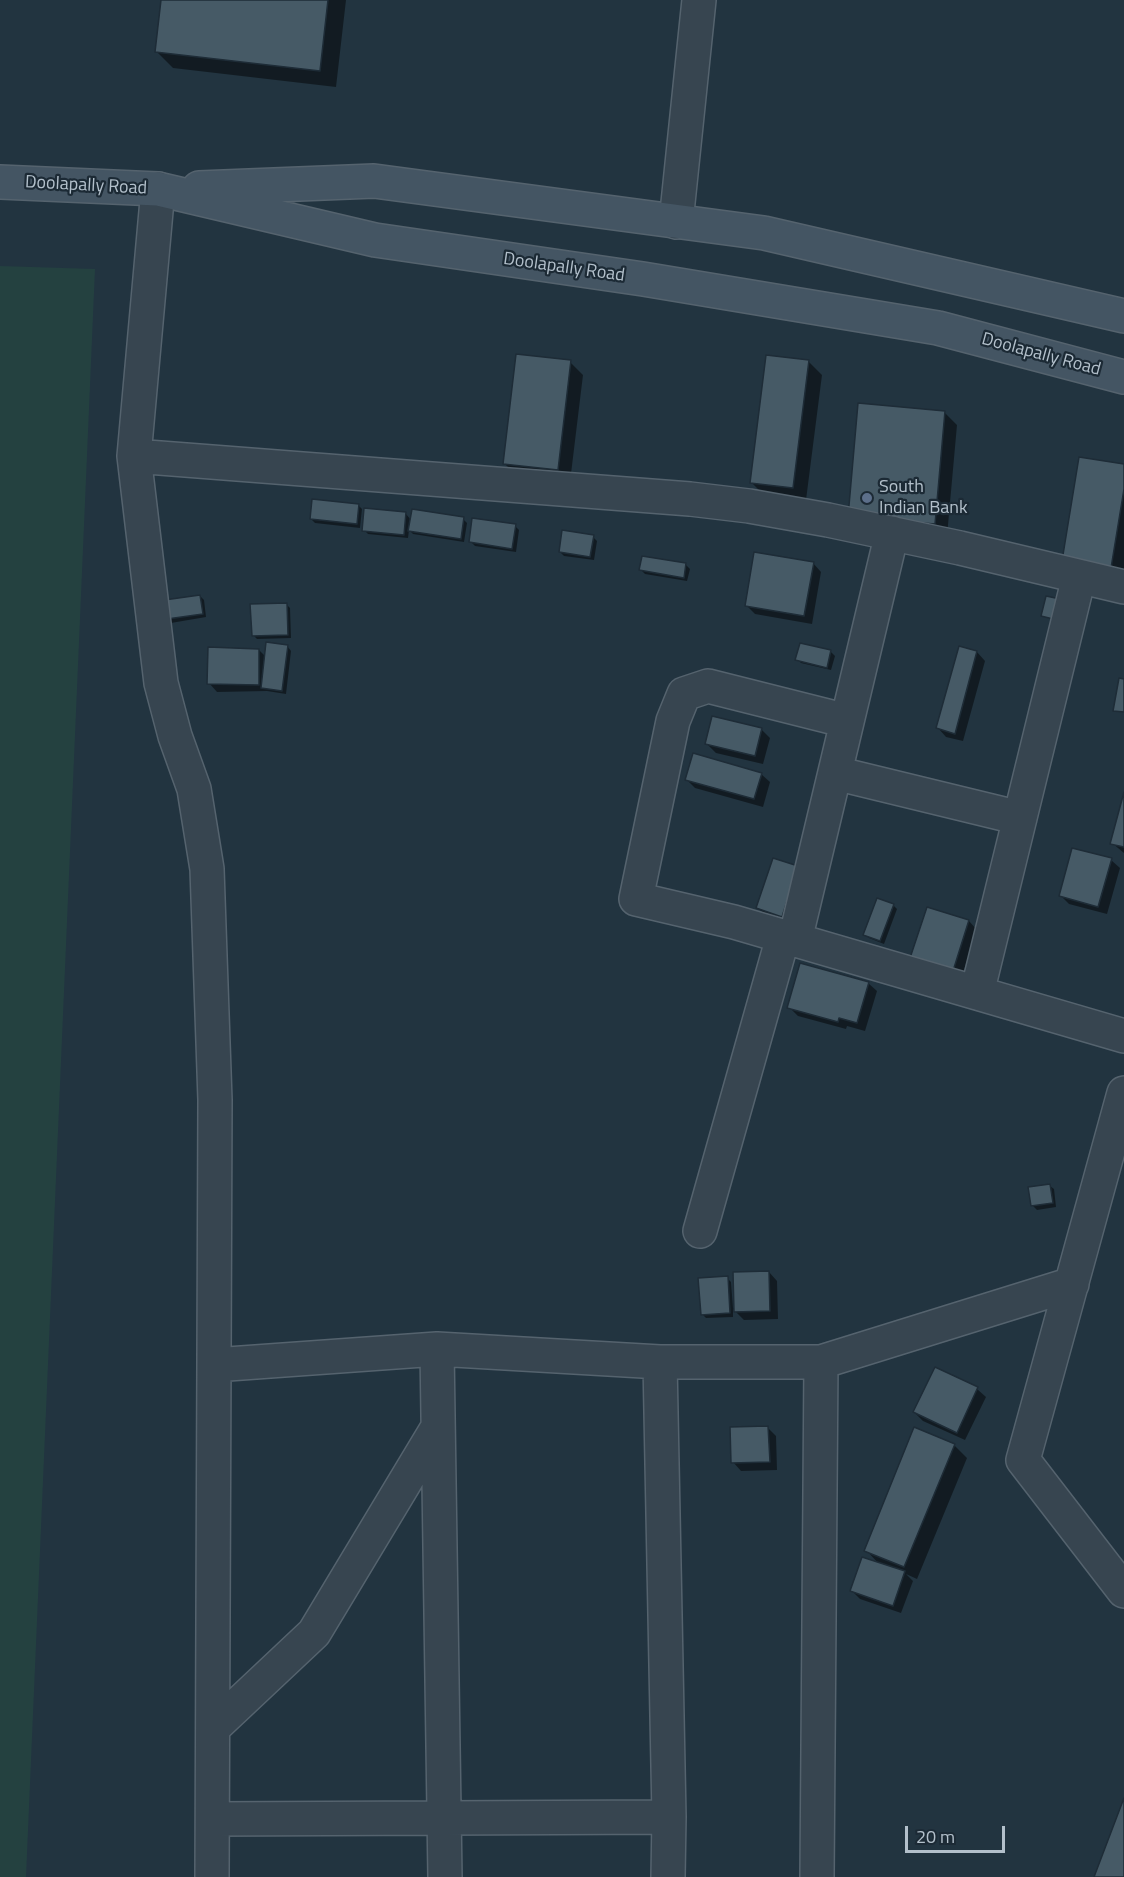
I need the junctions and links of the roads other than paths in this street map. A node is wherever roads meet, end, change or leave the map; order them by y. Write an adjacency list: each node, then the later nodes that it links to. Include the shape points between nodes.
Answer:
1 (699, 0): 4 (street)
2 (0, 182): 3 (main road, Doolapally Road)
3 (158, 189): 4 (main road, via 374,181); 6 (main road, Doolapally Road, via 375,240 938,328); 7 (street)
4 (676, 222): 5 (main road, via 764,233)
5 (1124, 316)
6 (1124, 377)
7 (134, 456): 8 (street, via 690,499); 23 (street, via 161,683 194,789 207,869 214,1100)
8 (892, 533): 9 (street); 11 (street)
9 (1079, 577): 10 (street); 13 (street)
10 (1124, 587)
11 (847, 721): 12 (street); 14 (street, via 708,686 684,694 673,721 636,899)
12 (835, 773): 13 (street); 14 (street)
13 (1020, 818): 15 (street)
14 (789, 938): 15 (street); 18 (street)
15 (977, 993): 16 (street)
16 (1124, 1036)
17 (1124, 1093): 19 (street)
18 (700, 1231)
19 (1072, 1284): 22 (street); 25 (street, via 1023,1460)
20 (437, 1349): 21 (street); 23 (street); 24 (street)
21 (660, 1362): 22 (street); 27 (street)
22 (821, 1362): 33 (street)
23 (214, 1365): 26 (street)
24 (438, 1427): 26 (street, via 314,1633); 28 (street)
25 (1124, 1591)
26 (213, 1728): 29 (street)
27 (669, 1817): 28 (street); 32 (street)
28 (444, 1818): 29 (street); 31 (street)
29 (213, 1819): 30 (street)
30 (213, 1877)
31 (445, 1877)
32 (668, 1877)
33 (817, 1877)

